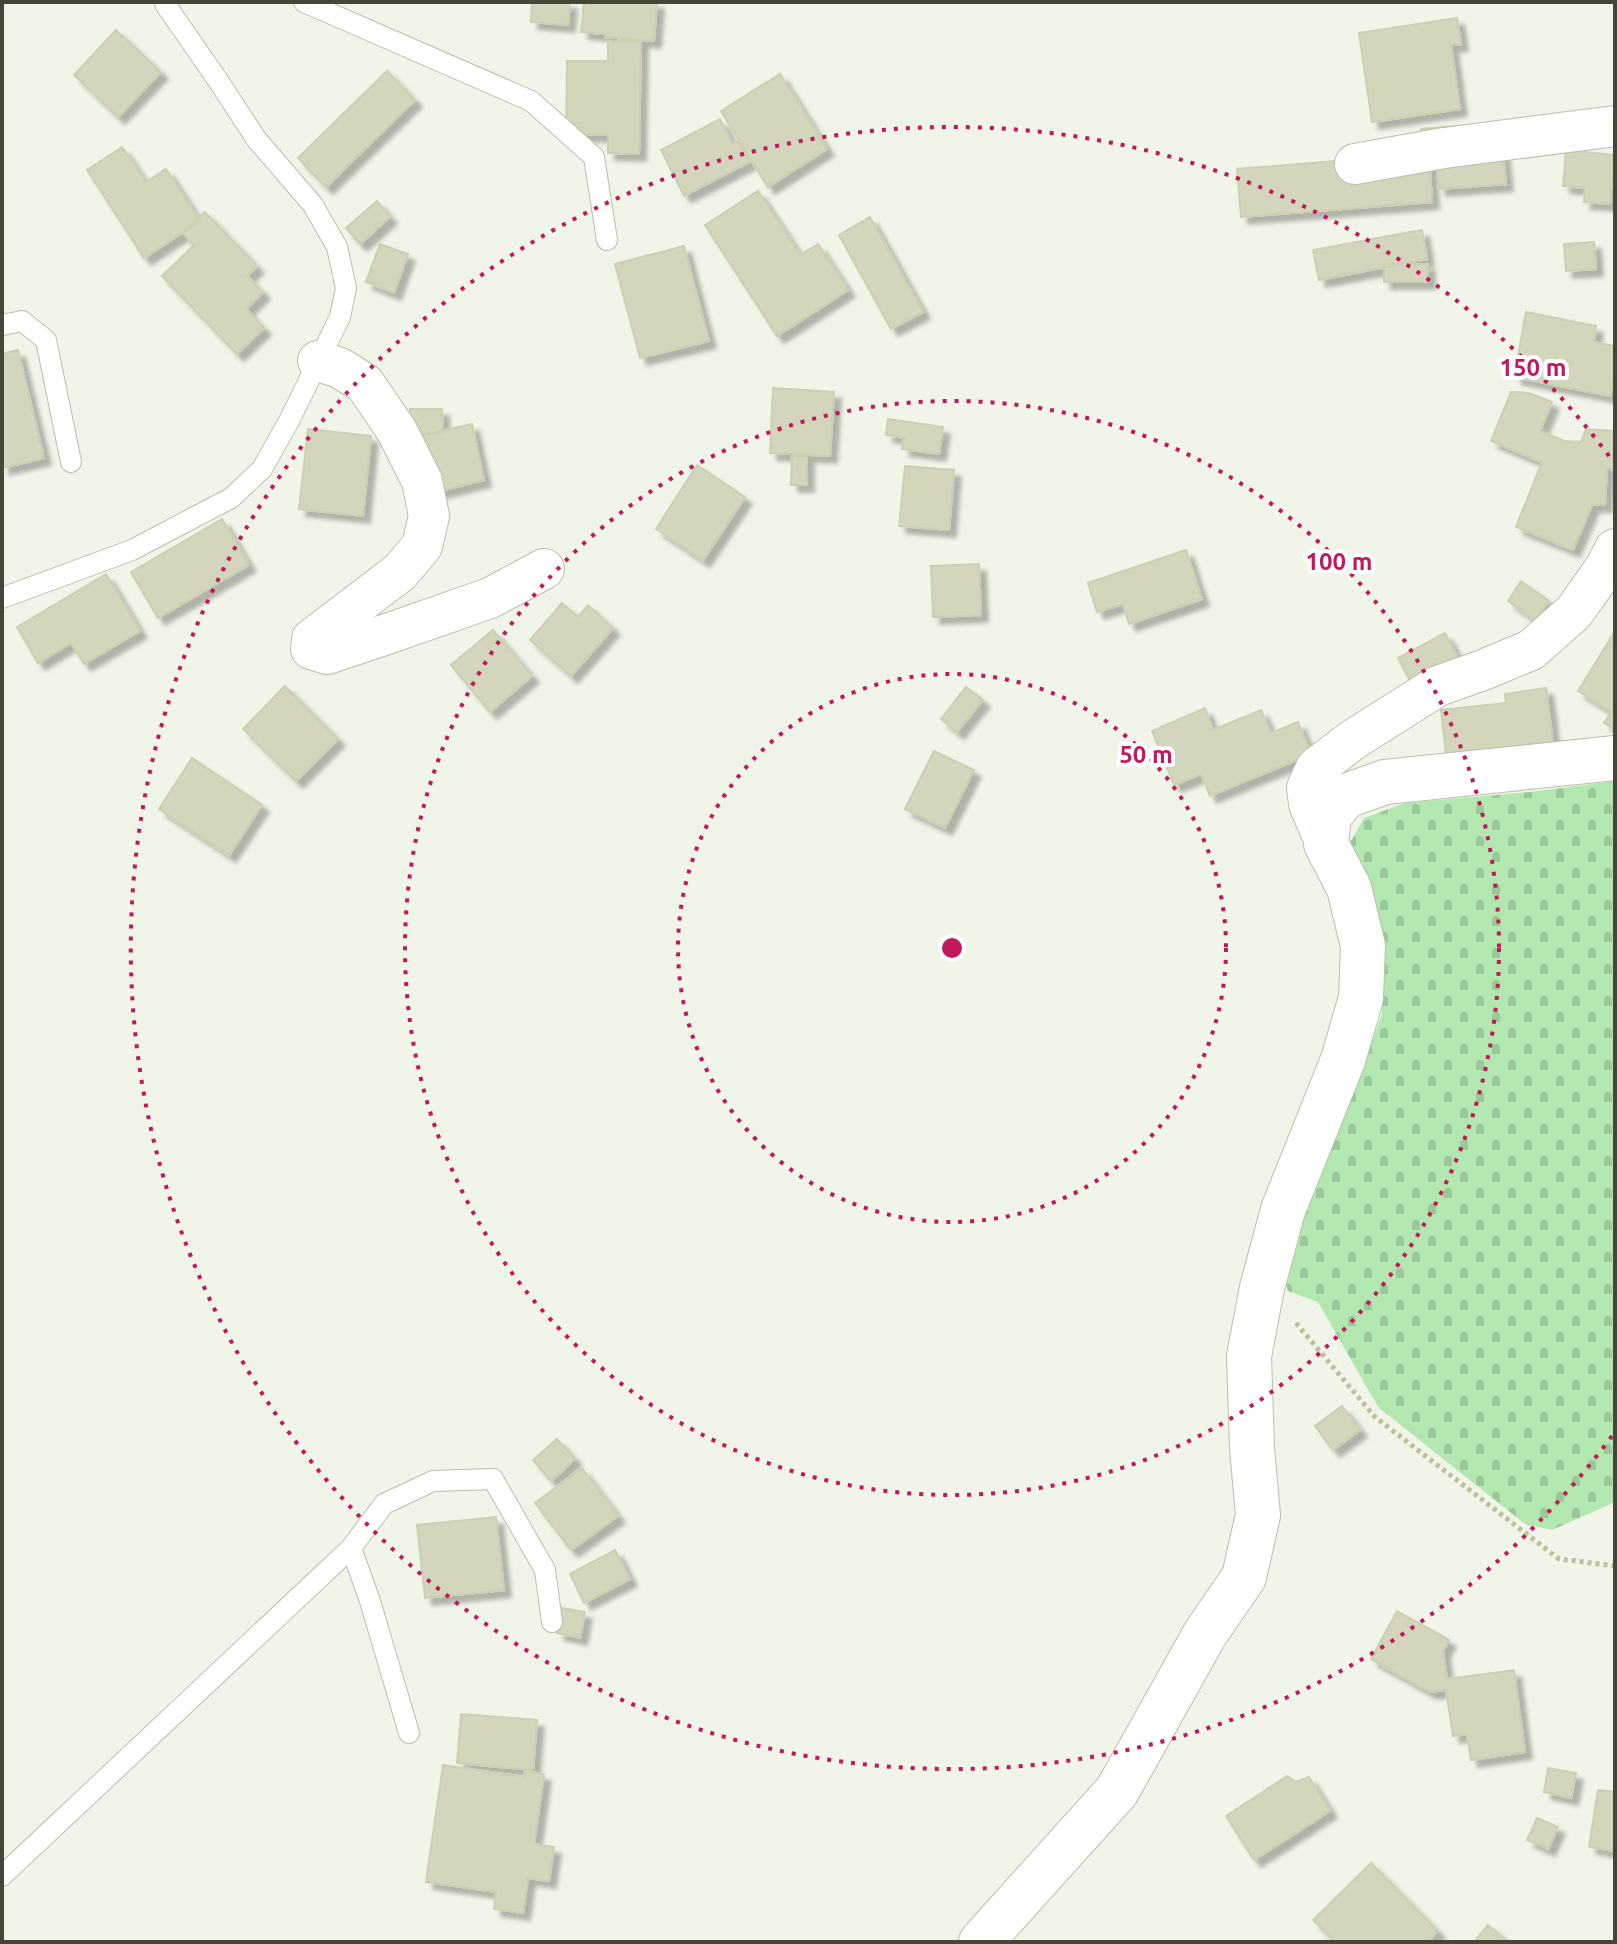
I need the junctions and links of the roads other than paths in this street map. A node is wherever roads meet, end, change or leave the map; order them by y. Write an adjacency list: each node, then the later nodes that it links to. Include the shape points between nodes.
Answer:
1 (168, 2): 7 (lane, via 257,140 313,205 337,247 346,288 340,317)
2 (304, 2): 5 (lane, via 531,101 594,157)
3 (1615, 126): 4 (street)
4 (1355, 164)
5 (607, 240)
6 (2, 325): 8 (lane, via 22,321 46,340)
7 (318, 361): 10 (street, via 365,384 422,481 429,516 422,546 400,572 312,639 311,649 327,654 377,637 490,598); 11 (lane, via 262,469 231,498 132,550)
8 (71, 462)
9 (1615, 549): 13 (street, via 1574,612 1531,650 1438,686 1316,768 1307,788 1309,804)
10 (544, 569)
11 (2, 598)
12 (1615, 758): 13 (street, via 1385,782 1346,796 1329,815)
13 (1326, 844): 18 (street, via 1349,888 1363,946 1361,998 1343,1060 1283,1210 1264,1280 1249,1356 1258,1515 1244,1577 1205,1634 1117,1791)
14 (351, 1548): 15 (lane, via 384,1504 433,1481 493,1479 545,1570); 16 (lane); 17 (lane)
15 (552, 1622)
16 (409, 1733)
17 (2, 1876)
18 (981, 1942)

